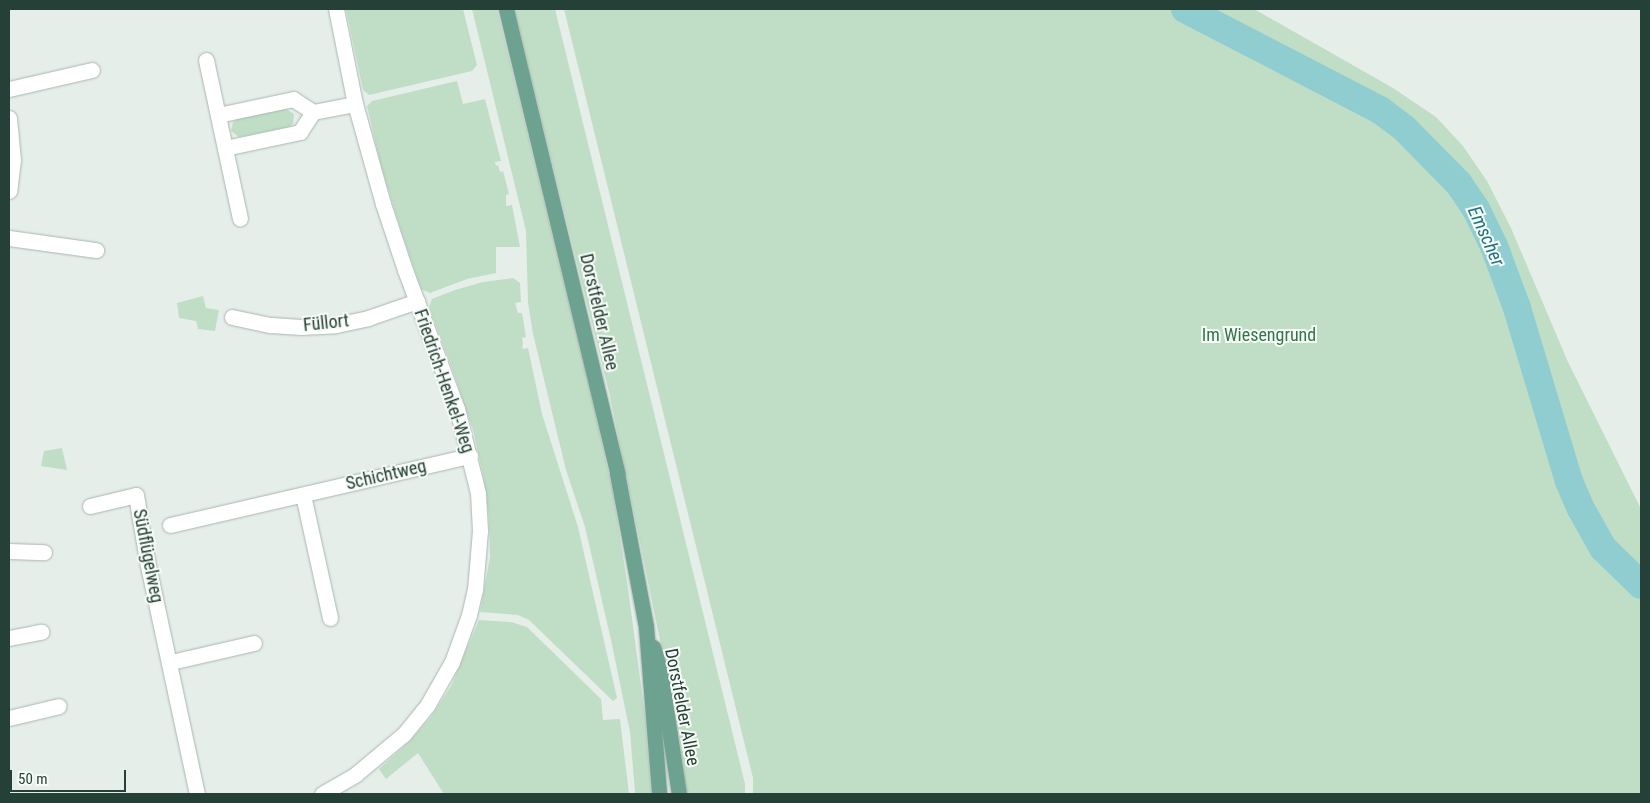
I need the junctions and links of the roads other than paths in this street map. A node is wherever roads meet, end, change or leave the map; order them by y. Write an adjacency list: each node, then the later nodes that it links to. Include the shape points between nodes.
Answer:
1 (336, 9): 6 (street, Friedrich-Henkel-Weg)
2 (506, 9): 24 (main road, Dorstfelder Allee, via 617,472)
3 (206, 60): 8 (street)
4 (92, 70): 5 (street)
5 (9, 89)
6 (355, 104): 7 (street); 15 (street, Friedrich-Henkel-Weg, via 383,204)
7 (313, 112): 8 (street, via 293,99); 10 (street, via 300,132)
8 (218, 115): 10 (street)
9 (9, 118): 11 (street, via 13,160)
10 (225, 148): 12 (street)
11 (9, 192)
12 (240, 218)
13 (9, 238): 14 (street)
14 (96, 250)
15 (417, 301): 16 (street, Füllort, via 336,325 271,325); 17 (street, Friedrich-Henkel-Weg, via 457,409)
16 (232, 317)
17 (470, 456): 18 (street, Schichtweg); 32 (street, Friedrich-Henkel-Weg, via 478,493 480,531 475,590 462,639 428,704 404,734 356,774)
18 (303, 495): 20 (street, Schichtweg); 23 (street)
19 (90, 506): 28 (street, Südflügelweg, via 136,495 147,561)
20 (170, 524)
21 (9, 551): 22 (street)
22 (44, 552)
23 (330, 618)
24 (646, 627): 33 (main road, Dorstfelder Allee); 34 (main road, Dorstfelder Allee, via 660,670)
25 (42, 632): 26 (street)
26 (9, 638)
27 (254, 642): 28 (street)
28 (171, 662): 31 (street, Südflügelweg)
29 (58, 706): 30 (street)
30 (9, 718)
31 (197, 794)
32 (322, 794)
33 (659, 794)
34 (680, 794)

